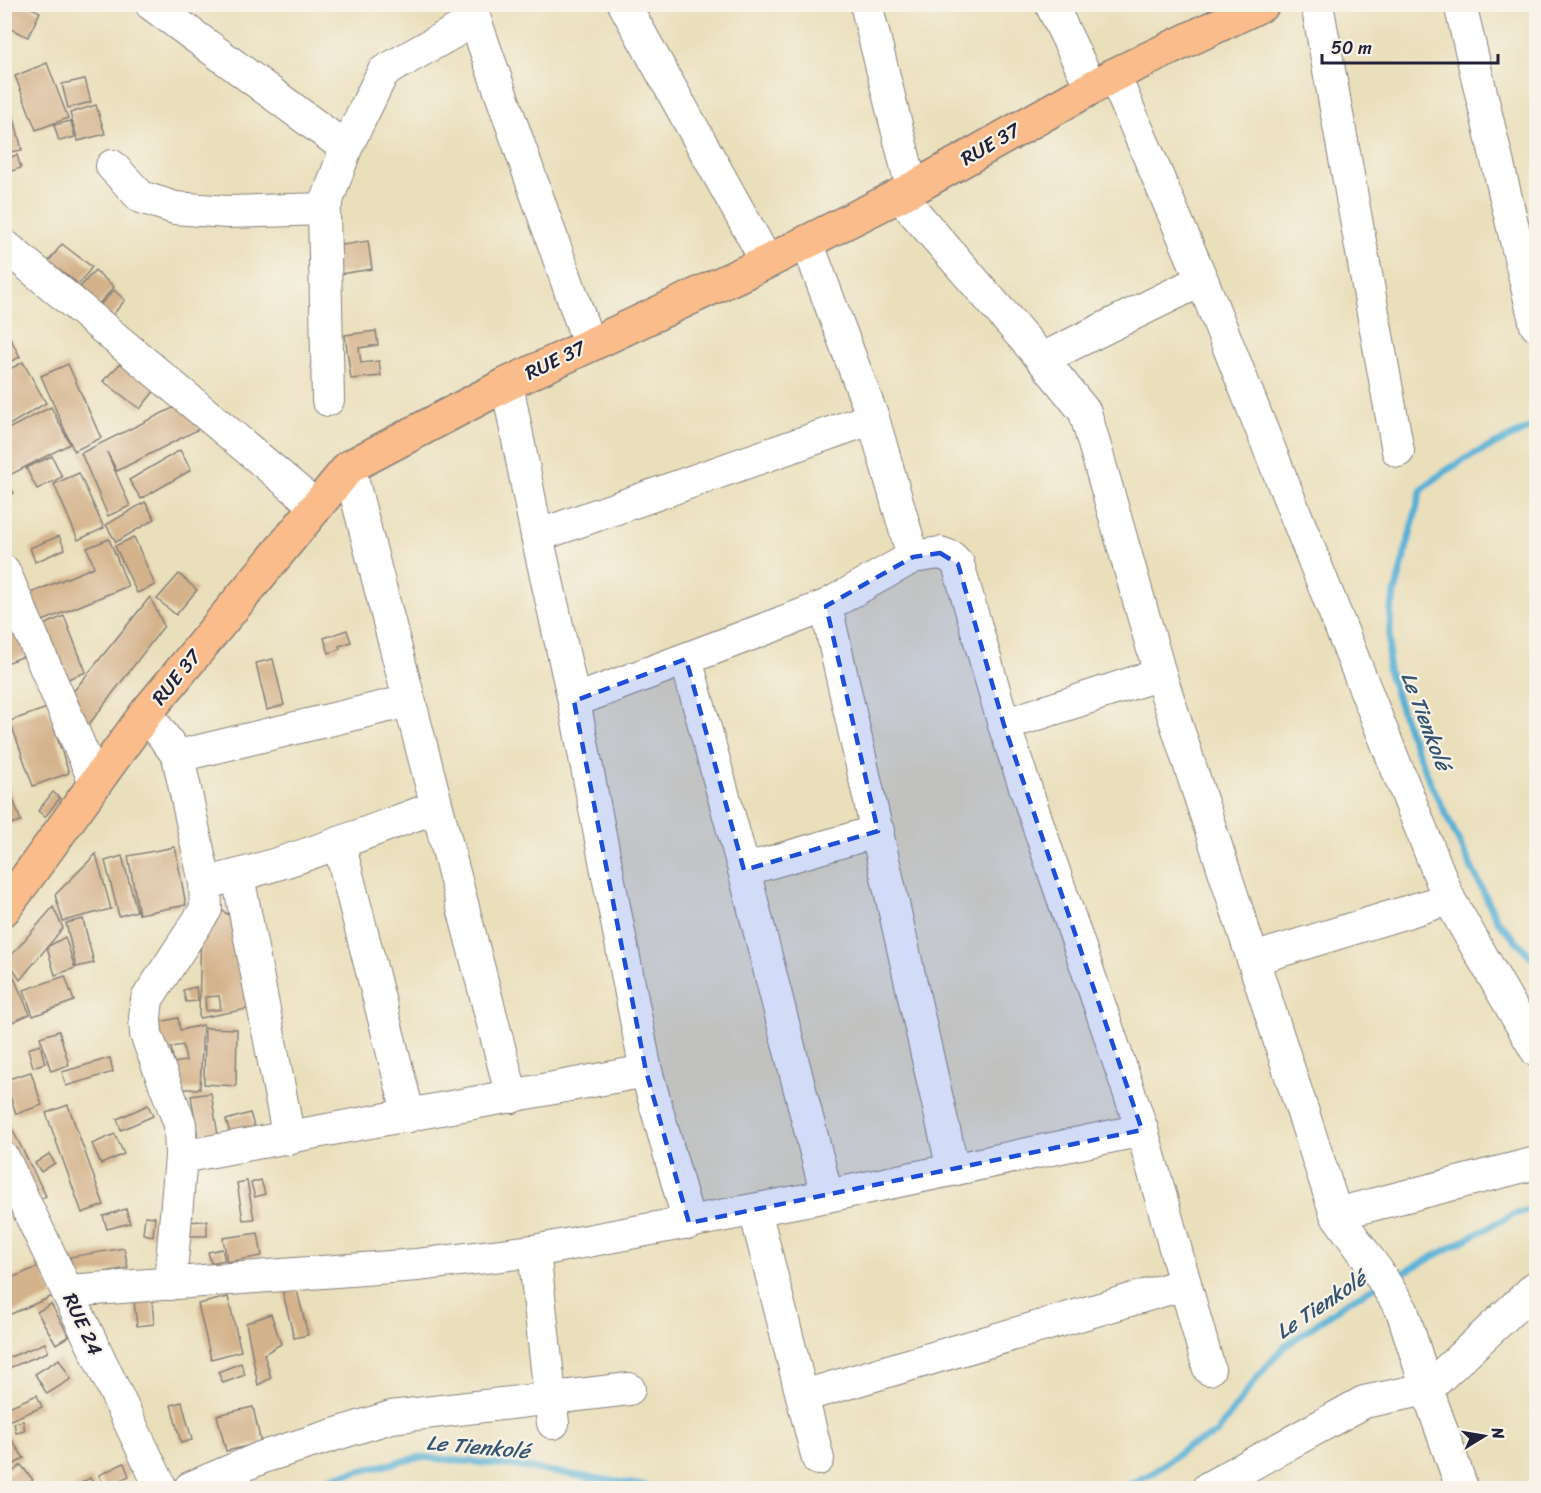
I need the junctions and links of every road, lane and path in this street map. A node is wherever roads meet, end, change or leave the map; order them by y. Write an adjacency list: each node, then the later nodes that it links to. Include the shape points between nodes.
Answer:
1 (151, 4): 11 (street)
2 (624, 4): 17 (street)
3 (866, 4): 13 (street)
4 (1051, 4): 10 (street)
5 (1263, 4): 9 (main road, RUE 37)
6 (1317, 4): 25 (street)
7 (1460, 4): 19 (street)
8 (478, 11): 11 (street, via 383,72); 20 (street)
9 (1216, 14): 10 (main road, RUE 37)
10 (1103, 81): 13 (main road, RUE 37); 18 (street)
11 (346, 148): 14 (street)
12 (112, 166): 14 (street, via 141,197 175,208 227,212)
13 (905, 192): 15 (main road, RUE 37); 21 (street)
14 (324, 209): 23 (street)
15 (807, 242): 17 (main road, RUE 37); 24 (street)
16 (4, 245): 27 (street)
17 (767, 262): 20 (main road, RUE 37)
18 (1202, 280): 21 (street); 46 (street)
19 (1536, 325)
20 (588, 344): 22 (main road, RUE 37)
21 (1042, 359): 33 (street, via 1085,412)
22 (507, 384): 26 (main road, RUE 37); 28 (street)
23 (328, 400)
24 (873, 418): 28 (street); 29 (street)
25 (1398, 451)
26 (349, 467): 27 (main road, RUE 37); 34 (street)
27 (316, 506): 36 (main road, RUE 37)
28 (537, 536): 35 (street)
29 (913, 557): 31 (street); 37 (street, via 940,553 958,564)
30 (4, 571): 39 (street)
31 (826, 606): 32 (street); 41 (street)
32 (686, 659): 35 (street); 43 (street)
33 (1160, 674): 37 (street); 48 (street)
34 (409, 701): 38 (street); 40 (street)
35 (574, 701): 50 (street)
36 (146, 713): 38 (street); 39 (main road, RUE 37)
37 (1004, 725): 53 (street)
38 (178, 756): 45 (street)
39 (95, 782): 47 (main road, RUE 37)
40 (436, 807): 42 (street); 51 (street)
41 (878, 831): 43 (street); 58 (street)
42 (339, 843): 44 (street); 52 (street)
43 (744, 870): 59 (street)
44 (238, 876): 45 (street); 54 (street)
45 (205, 883): 55 (street, via 206,909 147,999 145,1018 146,1034 180,1124)
46 (1449, 899): 48 (street); 49 (street)
47 (4, 909)
48 (1252, 959): 61 (street)
49 (1536, 1050)
50 (646, 1071): 51 (street); 62 (street)
51 (512, 1097): 52 (street)
52 (409, 1116): 54 (street)
53 (1142, 1130): 58 (street); 65 (street)
54 (289, 1139): 55 (street)
55 (181, 1157): 64 (street)
56 (4, 1159): 67 (street, RUE 24)
57 (1536, 1163): 61 (street)
58 (953, 1170): 59 (street)
59 (827, 1196): 60 (street)
60 (755, 1210): 62 (street); 71 (street)
61 (1336, 1214): 70 (street, via 1402,1310)
62 (689, 1223): 63 (street)
63 (534, 1251): 64 (street, via 417,1265); 72 (street)
64 (170, 1284): 67 (street)
65 (1185, 1284): 68 (street); 71 (street)
66 (1536, 1287): 70 (street)
67 (68, 1292): 74 (street, RUE 24)
68 (1209, 1369)
69 (629, 1389): 72 (street)
70 (1427, 1389): 76 (street, via 1364,1402); 77 (street)
71 (802, 1396): 73 (street)
72 (552, 1410): 75 (street, via 391,1417 262,1457)
73 (818, 1459)
74 (161, 1488)
75 (190, 1488)
76 (1208, 1488)
77 (1462, 1488)

